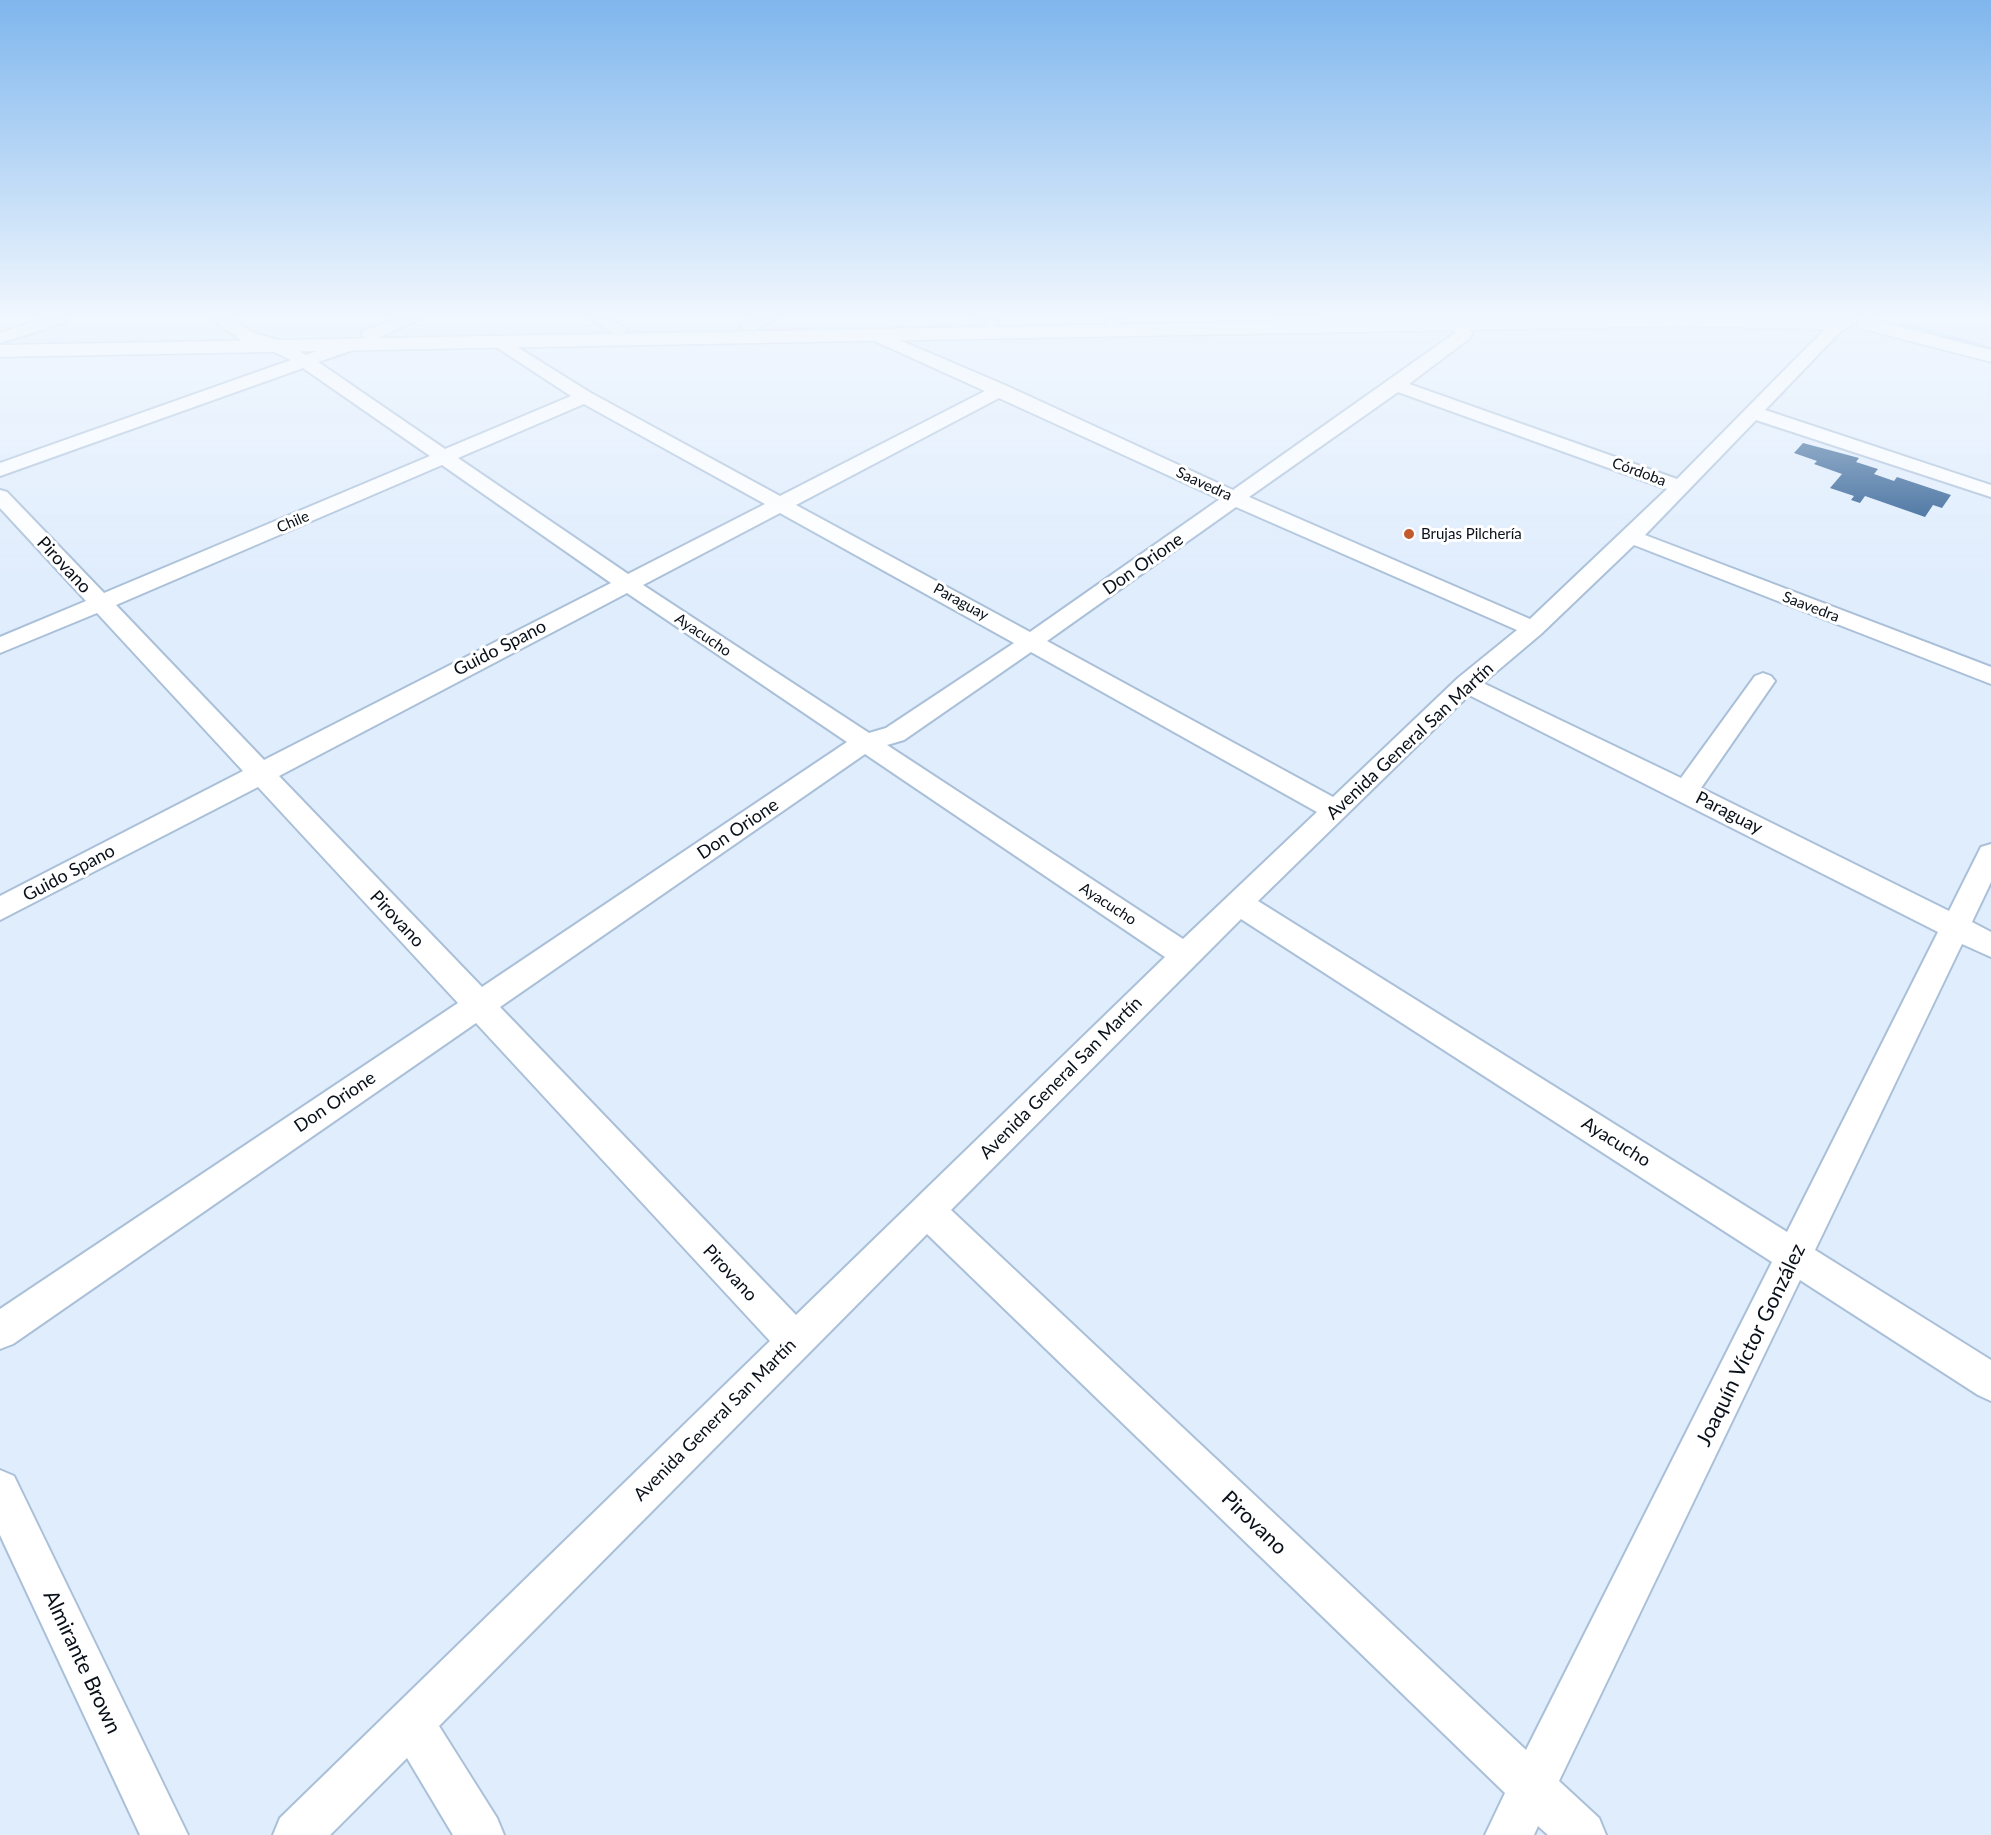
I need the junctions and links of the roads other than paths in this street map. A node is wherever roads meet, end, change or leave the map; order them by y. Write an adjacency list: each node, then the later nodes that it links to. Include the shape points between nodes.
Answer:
1 (182, 405): 12 (street)
2 (369, 405): 11 (street, Ayacucho)
3 (567, 405): 11 (street, Chile)
4 (599, 405): 17 (street, Paraguay)
5 (973, 405): 17 (street, Guido Spano)
6 (1033, 405): 16 (street, Saavedra)
7 (1368, 405): 16 (street, Don Orione)
8 (1451, 405): 13 (street, Córdoba)
9 (1761, 405): 10 (street, Avenida General San Martín)
10 (1754, 413): 13 (street, Avenida General San Martín); 14 (street)
11 (446, 457): 19 (street, Ayacucho); 20 (street, Chile)
12 (0, 470)
13 (1680, 487): 18 (street, Avenida General San Martín)
14 (1991, 491)
15 (0, 496): 20 (street, Pirovano)
16 (1236, 499): 21 (street, Saavedra); 22 (street, Don Orione)
17 (781, 503): 19 (street, Guido Spano); 22 (street, Paraguay)
18 (1631, 537): 21 (street, Avenida General San Martín); 24 (street, Saavedra)
19 (626, 583): 27 (street, Ayacucho); 28 (street, Guido Spano)
20 (100, 603): 23 (street, Chile); 28 (street, Pirovano)
21 (1533, 629): 26 (street, Avenida General San Martín)
22 (1032, 641): 27 (street, Don Orione, via 895,734); 30 (street, Paraguay)
23 (0, 646)
24 (1991, 676)
25 (1763, 681): 29 (street)
26 (1466, 684): 29 (street, Paraguay); 30 (street, Avenida General San Martín)
27 (864, 743): 36 (street, Ayacucho); 37 (street, Don Orione)
28 (259, 772): 33 (street, Guido Spano); 37 (street, Pirovano)
29 (1685, 791): 34 (street, Paraguay)
30 (1336, 810): 32 (street, Avenida General San Martín)
31 (1991, 854): 34 (street, Joaquín Víctor González)
32 (1240, 903): 36 (street, Avenida General San Martín); 39 (street, Ayacucho)
33 (0, 909)
34 (1956, 928): 35 (street, Paraguay); 39 (street, Joaquín Víctor González)
35 (1991, 945)
36 (1185, 955): 38 (street, Avenida General San Martín)
37 (477, 1005): 40 (street, Don Orione); 41 (street, Pirovano)
38 (927, 1210): 41 (street, Avenida General San Martín); 45 (street, Pirovano)
39 (1795, 1256): 42 (street, Ayacucho); 45 (street, Joaquín Víctor González)
40 (0, 1331)
41 (795, 1341): 44 (street, Avenida General San Martín)
42 (1991, 1382)
43 (0, 1490): 46 (street, Almirante Brown)
44 (411, 1722): 47 (street, Avenida General San Martín); 48 (street)
45 (1531, 1788): 49 (street, Joaquín Víctor González); 50 (street, Pirovano)
46 (164, 1835)
47 (297, 1835)
48 (480, 1835)
49 (1509, 1835)
50 (1582, 1835)

